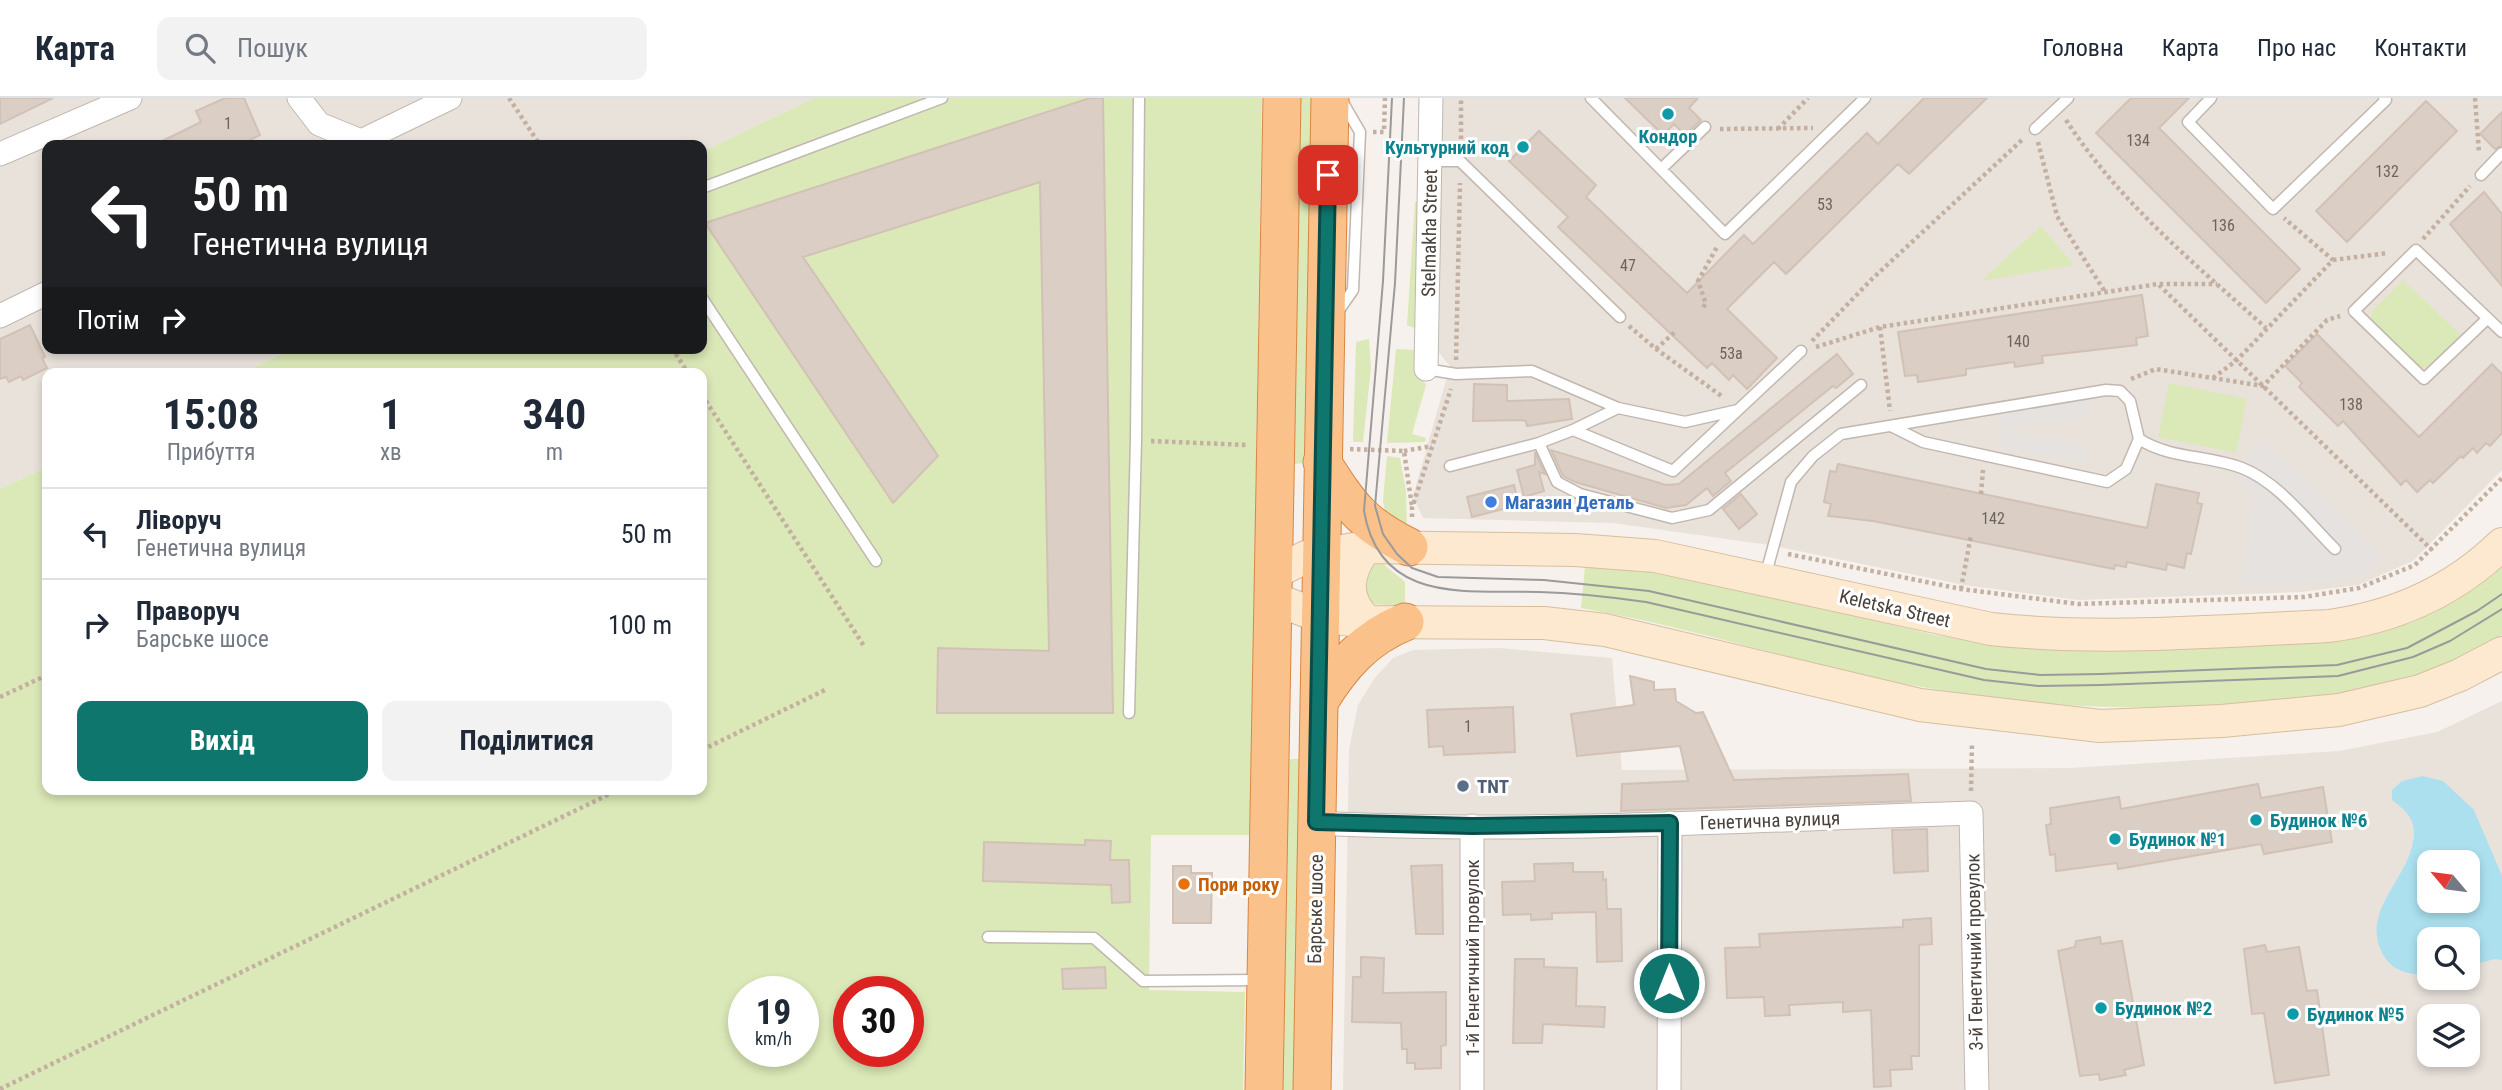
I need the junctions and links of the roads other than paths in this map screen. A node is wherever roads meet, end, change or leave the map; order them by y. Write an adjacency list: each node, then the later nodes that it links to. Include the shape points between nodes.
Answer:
1 (130, 98): 20 (street)
2 (299, 98): 17 (street, via 320,124)
3 (450, 98): 18 (street)
4 (942, 98): 24 (lane)
5 (1139, 98): 58 (lane)
6 (1282, 98): 41 (highway)
7 (1329, 98): 30 (highway, Барське шосе)
8 (1340, 98): 30 (lane, via 1360,132 1353,290)
9 (1431, 98): 21 (street, Stelmakha Street)
10 (1591, 98): 22 (lane)
11 (1865, 98): 22 (lane, via 1725,234)
12 (2068, 98): 16 (lane)
13 (2211, 98): 14 (lane, via 2188,121 2273,209)
14 (2384, 98)
15 (1705, 127): 22 (lane)
16 (2035, 129)
17 (351, 140)
18 (363, 140)
19 (2502, 153): 23 (lane)
20 (0, 155)
21 (1430, 160): 28 (lane, via 1461,161); 33 (street, Stelmakha Street)
22 (1661, 169)
23 (2481, 175)
24 (707, 186)
25 (42, 295): 27 (street)
26 (707, 306): 49 (lane)
27 (0, 316)
28 (1620, 317)
29 (2487, 319): 29 (lane, via 2416,250 2354,311 2424,379); 31 (lane)
30 (1325, 330): 42 (highway, Барське шосе)
31 (2502, 332)
32 (1801, 351): 36 (lane)
33 (1426, 369): 35 (lane, via 1456,374 1532,371)
34 (1861, 385): 40 (lane, via 1709,510 1672,518 1580,494 1558,482)
35 (1618, 408): 36 (lane, via 1685,422); 38 (lane)
36 (1741, 409): 38 (lane, via 1673,471)
37 (1892, 426): 39 (lane, via 1923,442 2107,481 2126,470); 39 (lane, via 2106,390 2120,391 2130,401); 50 (lane, via 1841,434 1813,456 1791,482)
38 (1573, 430): 40 (lane)
39 (2139, 439): 47 (lane, via 2154,449 2242,468 2271,485)
40 (1539, 443): 43 (lane)
41 (1275, 460): 42 (highway, via 1288,475 1298,478 1317,471); 51 (highway)
42 (1322, 462): 46 (highway, via 1366,523); 48 (highway, Барське шосе)
43 (1450, 466)
44 (2502, 544): 50 (main road, Keletska Street, via 2482,564 2421,601 2395,613 2329,626 2040,634 1991,629)
45 (1366, 547): 46 (main road, Keletska Street); 48 (main road, Keletska Street); 53 (main road, via 1352,566 1349,591)
46 (1409, 547): 50 (main road, Keletska Street, via 1575,550)
47 (2335, 549)
48 (1322, 553): 51 (main road, Keletska Street, via 1306,557); 52 (highway, Барське шосе)
49 (876, 561)
50 (1768, 565)
51 (1272, 586): 52 (main road); 56 (highway)
52 (1319, 615): 53 (main road); 57 (highway, Барське шосе)
53 (1368, 622): 54 (main road)
54 (1405, 622): 55 (main road, via 1544,623 1605,630 1920,705 2100,726 2339,710 2420,691); 57 (highway, via 1378,633)
55 (2502, 653)
56 (1270, 684): 57 (highway, via 1285,671 1296,670 1314,679); 64 (highway)
57 (1319, 695): 60 (highway, Барське шосе)
58 (1129, 713)
59 (1971, 813): 61 (street, Генетична вулиця); 69 (street, 3-й Генетичний провулок)
60 (1316, 822): 62 (street, Генетична вулиця); 66 (highway, Барське шосе)
61 (1670, 823): 62 (street, Генетична вулиця); 68 (street)
62 (1472, 826): 67 (street, 1-й Генетичний провулок)
63 (988, 937): 64 (lane, via 1094,938 1143,981)
64 (1266, 980): 65 (highway)
65 (1264, 1090)
66 (1312, 1090)
67 (1472, 1090)
68 (1669, 1090)
69 (1977, 1090)

